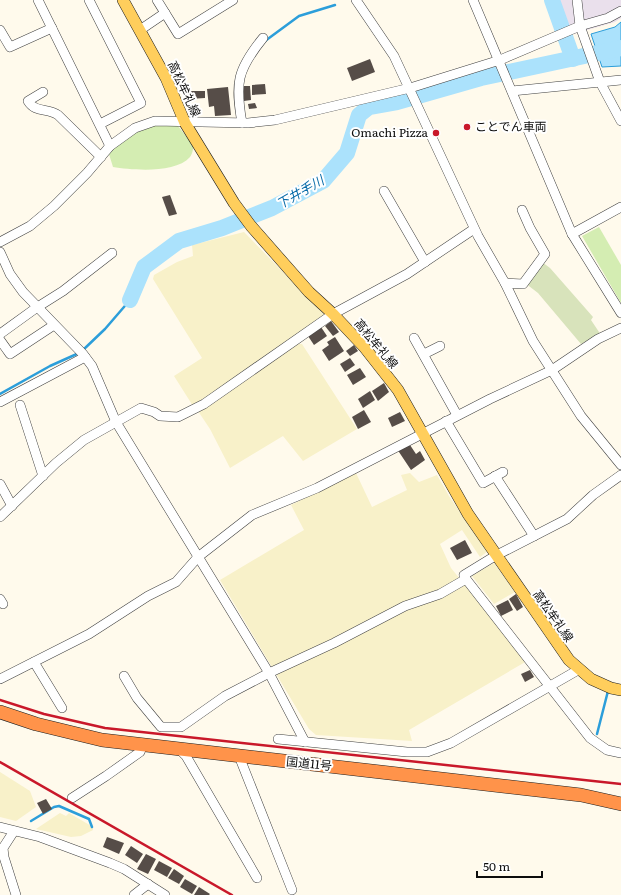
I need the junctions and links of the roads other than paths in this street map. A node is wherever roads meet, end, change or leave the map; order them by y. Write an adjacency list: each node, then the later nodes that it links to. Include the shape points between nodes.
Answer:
1 (38, 0): 11 (street)
2 (89, 0): 25 (street, via 141,104)
3 (123, 0): 14 (main road, 高松牟礼線)
4 (157, 0): 10 (street)
5 (233, 0): 10 (street, via 178,34)
6 (356, 0): 19 (street, via 394,56)
7 (473, 0): 16 (street)
8 (577, 0): 12 (street)
9 (621, 11): 12 (street)
10 (165, 13): 14 (street)
11 (52, 28): 13 (street, via 10,47); 25 (street)
12 (581, 29): 16 (street, via 556,36); 18 (street)
13 (0, 30)
14 (140, 30): 23 (main road, 高松牟礼線, via 166,78)
15 (263, 38): 24 (street, via 244,64 240,75 237,97)
16 (500, 62): 19 (street); 20 (street)
17 (621, 80): 18 (street)
18 (600, 82): 20 (street); 22 (street)
19 (411, 90): 24 (street, via 275,120); 31 (street)
20 (512, 91): 32 (street)
21 (43, 92): 27 (street, via 28,101 31,107 37,110 51,110 58,115)
22 (621, 121)
23 (185, 123): 24 (street); 26 (street, via 155,121 135,128); 40 (main road, 高松牟礼線, via 251,226)
24 (242, 123)
25 (100, 124): 26 (street)
26 (110, 146): 27 (street)
27 (101, 157): 33 (street, via 54,206 30,226)
28 (384, 191): 36 (street)
29 (621, 207): 32 (street)
30 (522, 210): 37 (street, via 545,254 523,284)
31 (474, 229): 36 (street); 37 (street)
32 (572, 234): 39 (street)
33 (0, 242)
34 (0, 252): 38 (street, via 10,274)
35 (112, 253): 38 (street, via 63,291)
36 (425, 262): 40 (street)
37 (505, 283): 49 (street, via 533,341)
38 (36, 308): 41 (street); 43 (street)
39 (621, 313)
40 (333, 314): 54 (street, via 204,404 178,417 160,416 141,408); 55 (main road, 高松牟礼線, via 398,390)
41 (54, 325): 45 (street, via 10,354); 48 (street)
42 (621, 328): 49 (street, via 598,339)
43 (0, 334)
44 (414, 338): 47 (street)
45 (0, 340)
46 (440, 346): 47 (street)
47 (424, 354): 52 (street)
48 (84, 355): 50 (street); 54 (street, via 92,366)
49 (552, 370): 52 (street); 56 (street, via 581,416)
50 (0, 402)
51 (20, 405): 58 (street)
52 (458, 415): 53 (street)
53 (446, 421): 55 (street); 62 (street, via 483,483 499,474)
54 (116, 422): 58 (street, via 84,440); 64 (street)
55 (422, 433): 63 (main road, 高松牟礼線); 64 (street, via 317,488 252,515)
56 (621, 465)
57 (621, 475): 62 (street, via 593,495 568,520)
58 (42, 476): 60 (street)
59 (0, 484): 60 (street)
60 (12, 506): 61 (street)
61 (0, 517)
62 (534, 536): 63 (street)
63 (495, 556): 65 (street, via 464,575); 67 (main road, 高松牟礼線, via 556,644)
64 (198, 557): 66 (street, via 176,582 148,596 89,634); 68 (street)
65 (466, 579): 68 (street, via 440,594 405,606); 71 (street)
66 (34, 662): 70 (street); 73 (street)
67 (578, 670): 71 (street); 72 (main road, 高松牟礼線, via 591,679)
68 (269, 673): 69 (street, via 225,696 181,727 172,728 161,727 137,698); 76 (street)
69 (124, 676)
70 (0, 679)
71 (550, 687): 76 (street, via 451,743 427,752); 79 (street, via 590,738 606,750)
72 (621, 690)
73 (62, 708)
74 (0, 712): 77 (highway, 国道11号, via 69,733)
75 (278, 739): 76 (street)
76 (305, 742)
77 (142, 745): 78 (highway, 国道11号); 81 (street, via 140,752)
78 (179, 749): 80 (highway, 国道11号); 85 (street, via 186,756)
79 (618, 752)
80 (238, 756): 82 (highway, 国道11号, via 581,796); 87 (street)
81 (72, 798)
82 (621, 804)
83 (0, 827): 84 (street)
84 (14, 832): 86 (street, via 40,837 110,863); 88 (street, via 3,848)
85 (257, 878)
86 (148, 884): 89 (street); 90 (street)
87 (292, 890)
88 (16, 895)
89 (134, 895)
90 (165, 895)

